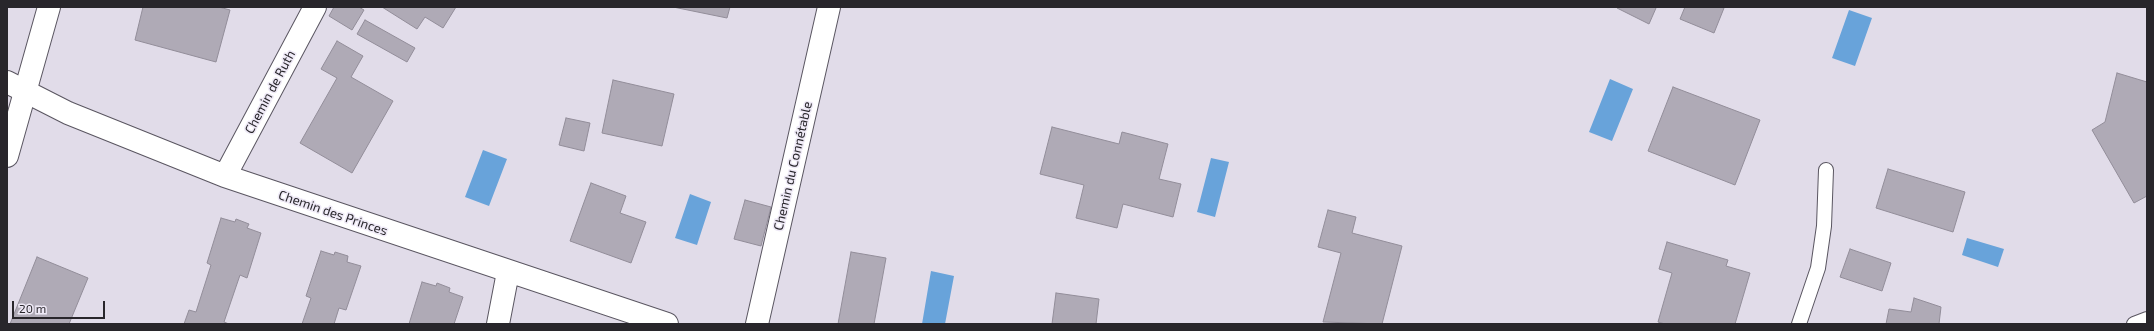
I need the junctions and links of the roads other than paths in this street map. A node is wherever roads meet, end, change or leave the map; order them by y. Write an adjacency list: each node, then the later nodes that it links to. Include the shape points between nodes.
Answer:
1 (49, 7): 4 (street)
2 (315, 7): 7 (street, Chemin de Ruth)
3 (829, 7): 12 (street, Chemin du Connétable)
4 (16, 87): 5 (street); 7 (street, Chemin des Princes, via 68,113)
5 (7, 156)
6 (1826, 170): 13 (lane, via 1824,226 1818,268)
7 (225, 176): 8 (street, Chemin des Princes)
8 (508, 272): 10 (street); 11 (street, Chemin des Princes)
9 (2147, 319): 14 (lane)
10 (498, 324)
11 (667, 324)
12 (757, 324)
13 (1799, 324)
14 (2134, 324)

